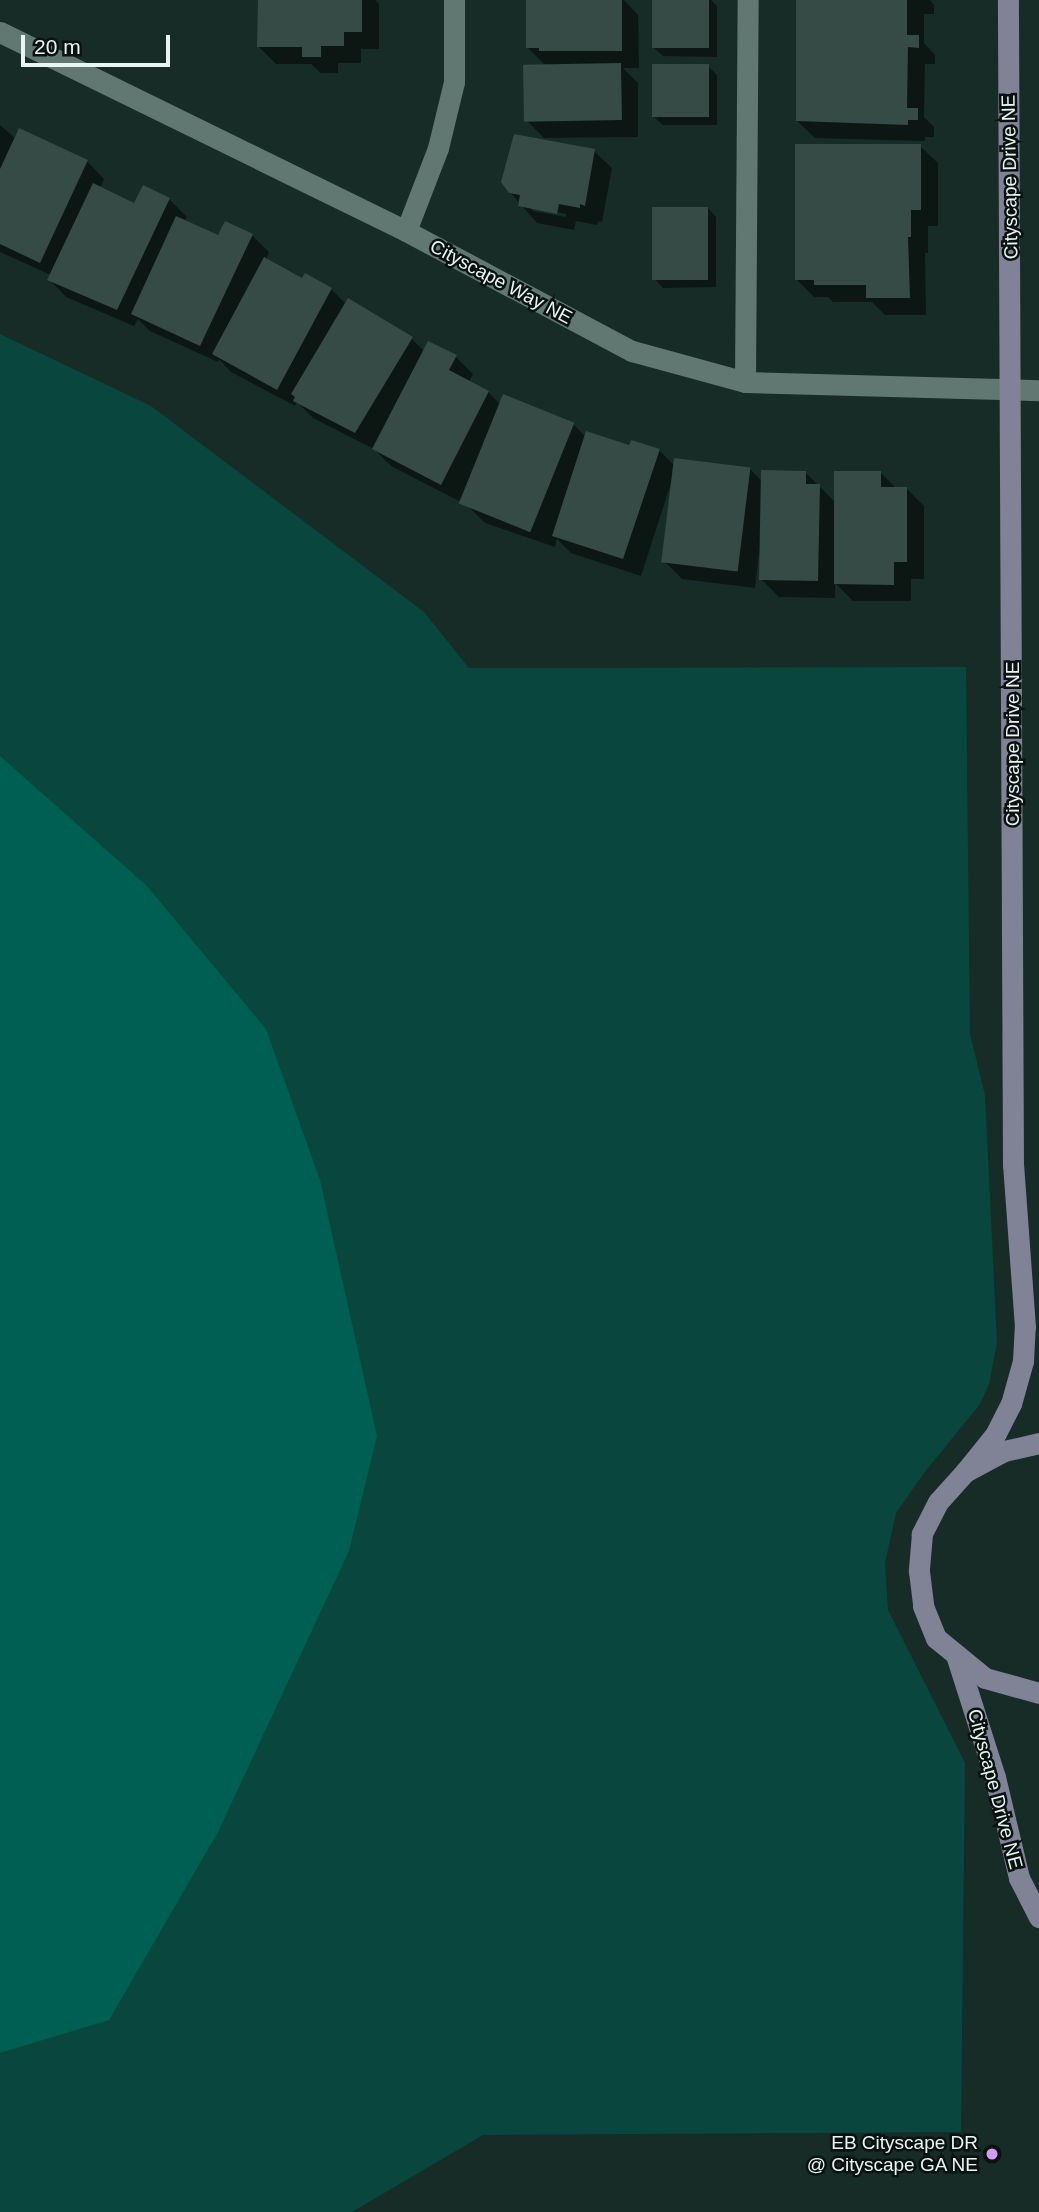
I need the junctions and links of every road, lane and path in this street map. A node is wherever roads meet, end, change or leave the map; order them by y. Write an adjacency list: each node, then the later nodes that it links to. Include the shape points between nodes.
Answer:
1 (454, 0): 5 (street, via 454,82 438,148)
2 (748, 0): 6 (street)
3 (1008, 0): 7 (street, Cityscape Drive NE)
4 (0, 32): 5 (street, Cityscape Way NE)
5 (406, 232): 6 (street, Cityscape Way NE, via 632,351)
6 (744, 382): 7 (street, Cityscape Way NE)
7 (1012, 390): 8 (street, Cityscape Way NE); 10 (street, Cityscape Drive NE, via 1013,1165 1025,1327 1023,1361 1011,1404 995,1434)
8 (1039, 390)
9 (1039, 1443): 10 (street, via 1003,1451)
10 (965, 1472): 11 (street, via 937,1502 922,1534 919,1571 923,1606 936,1638)
11 (957, 1658): 12 (street, via 985,1678); 13 (street, Cityscape Drive NE, via 995,1777 1019,1878)
12 (1039, 1693)
13 (1039, 1917)

